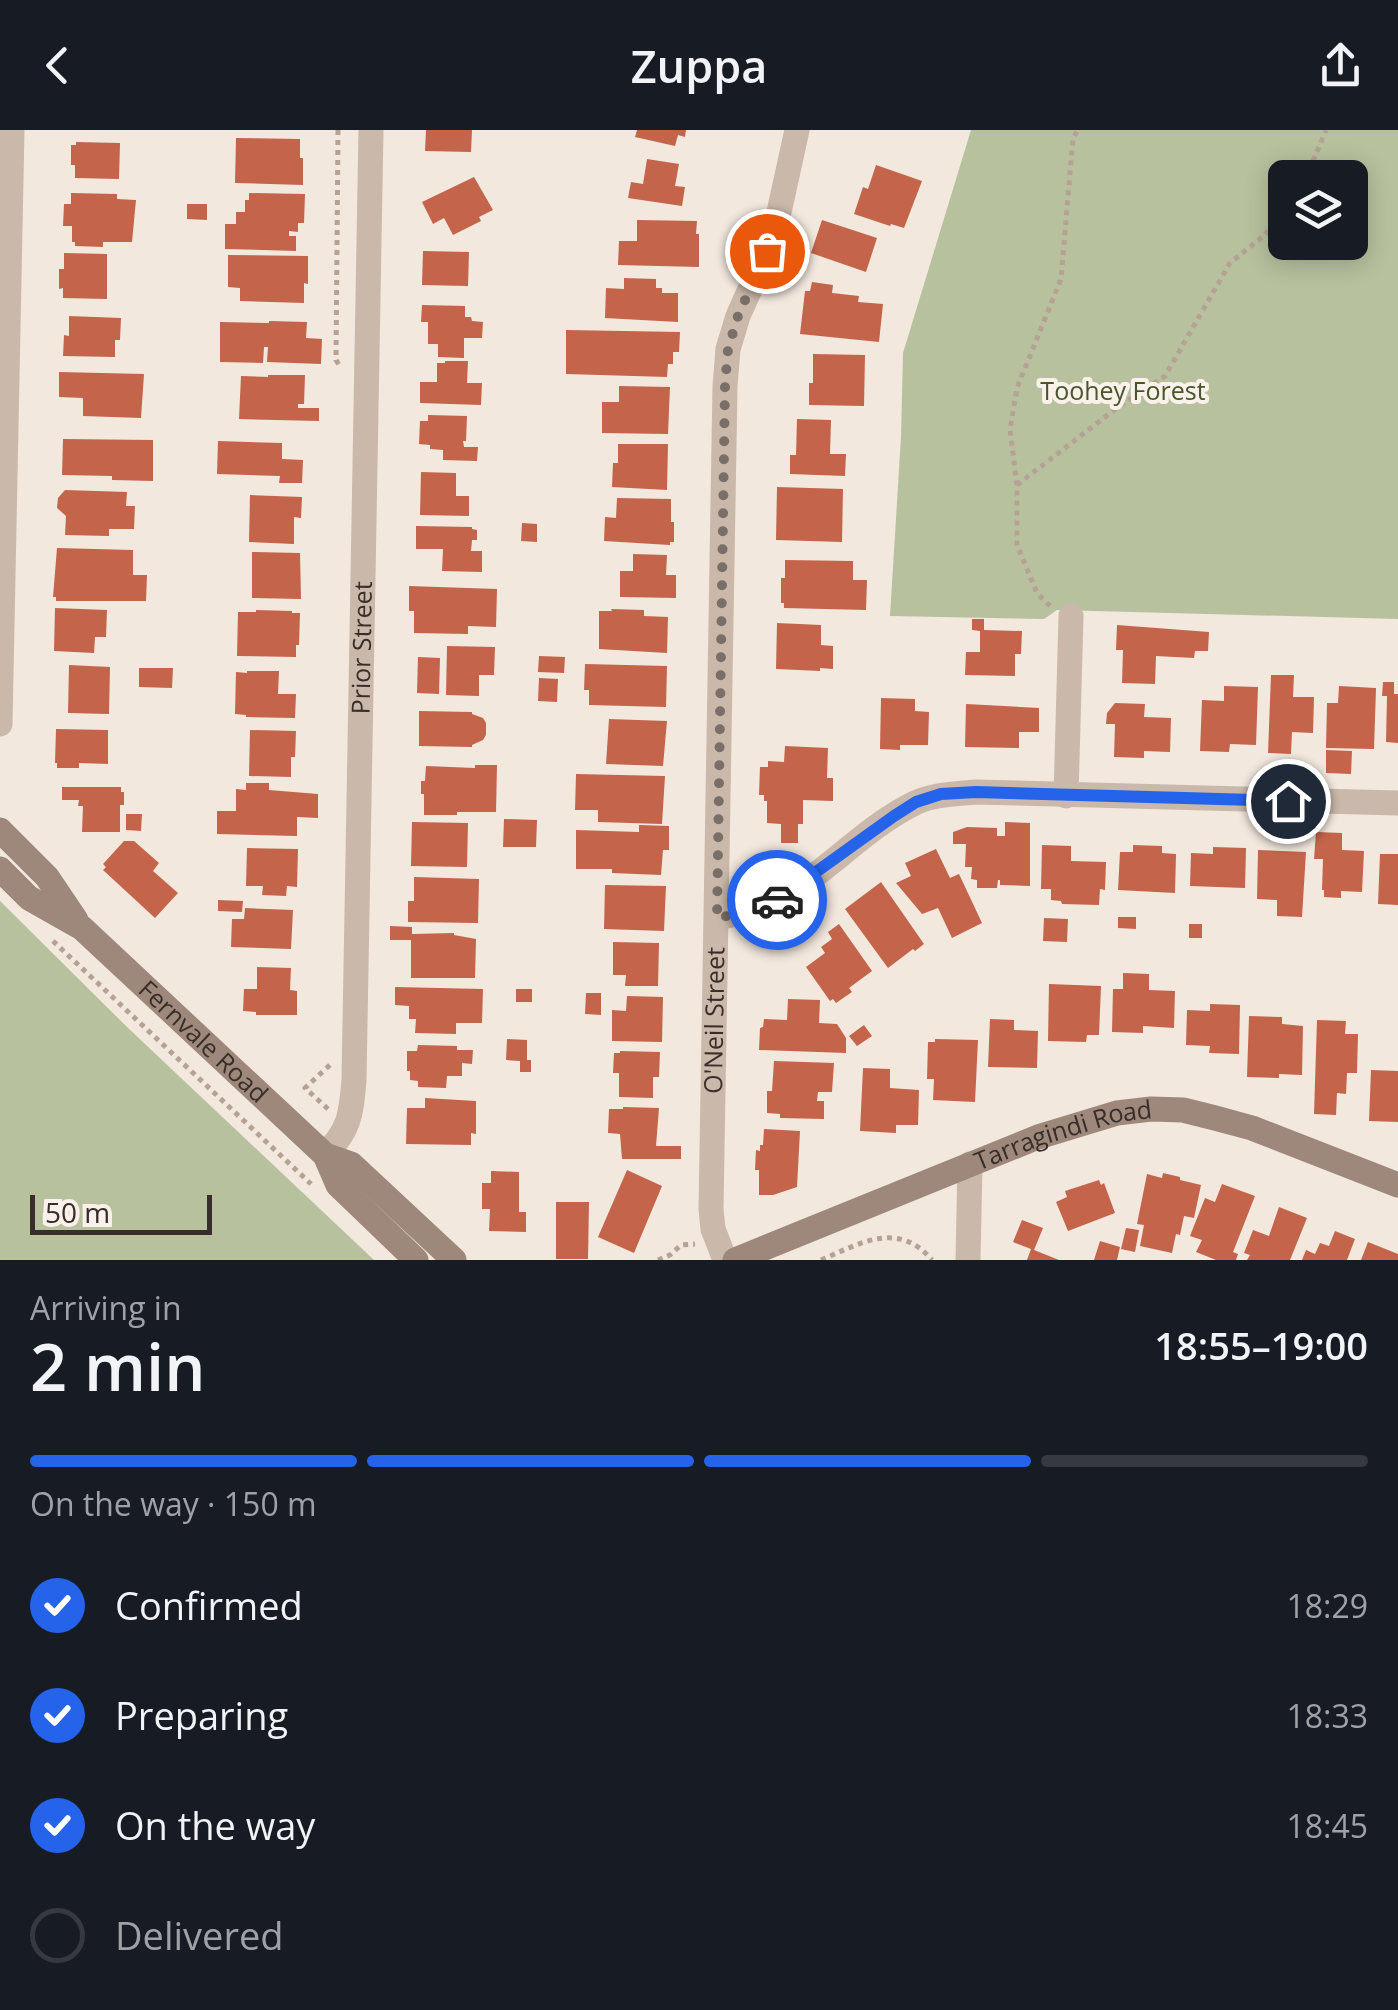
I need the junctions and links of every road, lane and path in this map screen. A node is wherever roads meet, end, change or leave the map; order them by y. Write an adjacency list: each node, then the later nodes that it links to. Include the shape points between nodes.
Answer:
1 (12, 130): 10 (street)
2 (371, 130): 20 (street, Prior Street, via 354,1080 348,1126)
3 (797, 130): 15 (street, O'Neil Street, via 776,226 728,349)
4 (1078, 130): 8 (path, via 1061,279 1017,388 1010,430)
5 (1326, 130): 6 (path)
6 (1313, 160)
7 (1268, 231): 8 (path, via 1224,271 1165,376)
8 (1017, 485): 9 (path, via 1017,545 1036,593)
9 (1066, 616): 11 (street)
10 (0, 724)
11 (1066, 796): 12 (street); 15 (street, via 976,792 916,802 779,900)
12 (1398, 803)
13 (0, 830): 16 (street, Fernvale Road, via 47,877)
14 (0, 869): 16 (street, Fernvale Road, via 29,898)
15 (717, 918): 28 (street, O'Neil Street, via 712,1209)
16 (82, 928): 20 (street, Fernvale Road)
17 (42, 931): 23 (path)
18 (304, 1088): 19 (path)
19 (294, 1089)
20 (324, 1155): 25 (street, Fernvale Road, via 338,1185); 26 (street, Fernvale Road, via 351,1164)
21 (970, 1164): 22 (street, Tarragindi Road, via 1117,1113 1183,1110 1252,1128); 29 (street, Tarragindi Road); 32 (street)
22 (1398, 1185)
23 (322, 1194)
24 (690, 1246): 27 (path)
25 (416, 1260)
26 (454, 1260)
27 (658, 1260)
28 (726, 1260)
29 (735, 1260)
30 (821, 1260): 31 (path, via 890,1236 913,1242)
31 (932, 1260)
32 (968, 1260)

